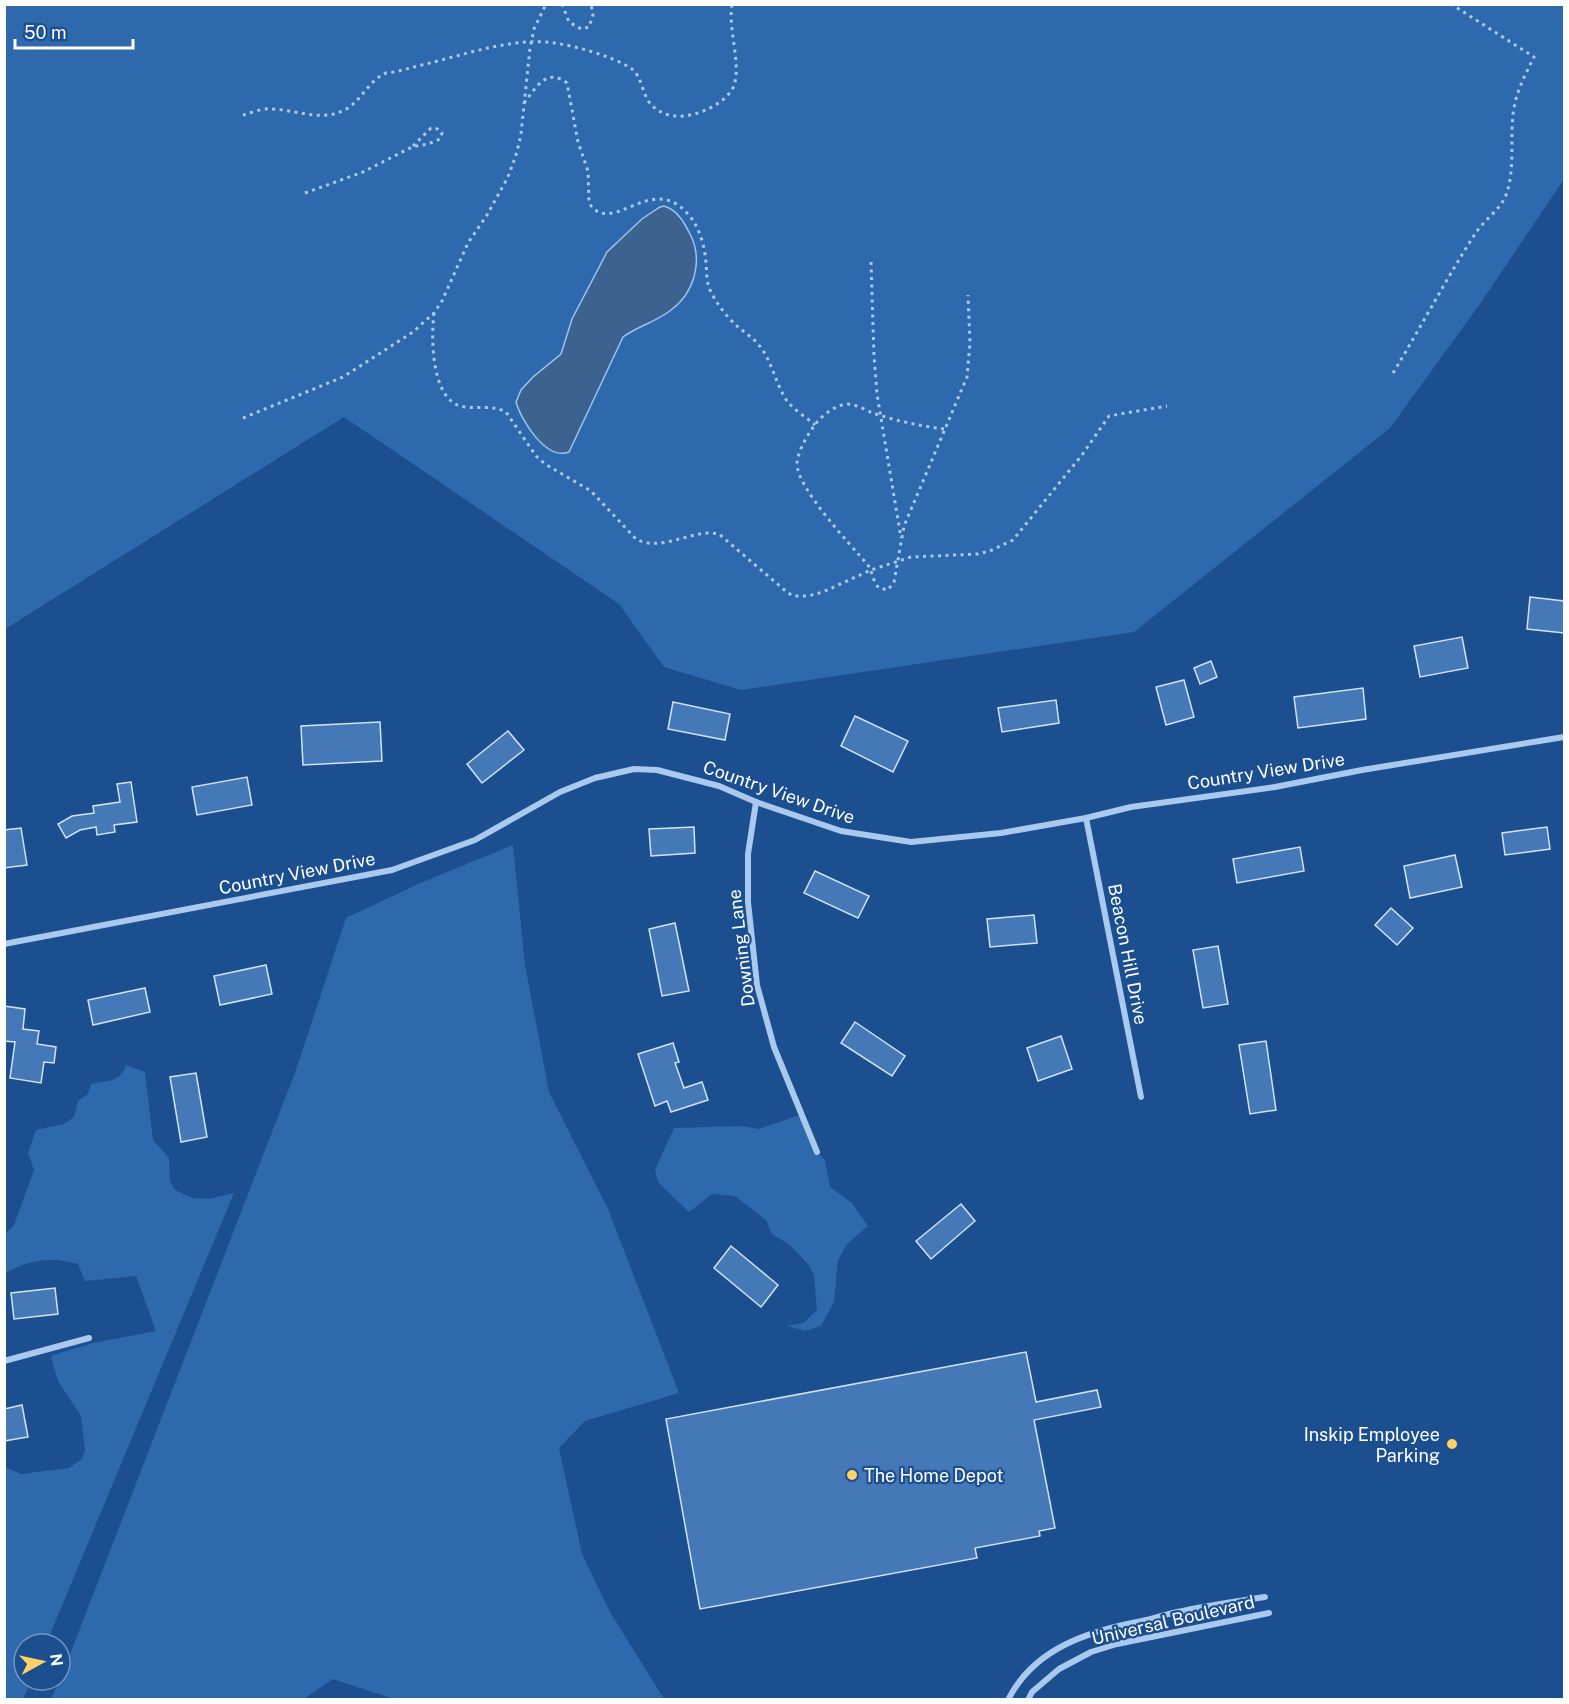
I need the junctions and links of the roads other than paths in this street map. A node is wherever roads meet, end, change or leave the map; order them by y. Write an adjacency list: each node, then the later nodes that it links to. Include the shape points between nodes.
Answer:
1 (1564, 737): 3 (street, Country View Drive, via 1275,787 1131,807)
2 (756, 802): 3 (street, Country View Drive, via 841,831 911,842); 4 (street, Country View Drive, via 719,786 657,770 614,772 560,792 475,840 392,870); 6 (street, Downing Lane, via 748,854 748,902 757,985 774,1047)
3 (1086, 818): 5 (street, Beacon Hill Drive)
4 (4, 944)
5 (1141, 1097)
6 (817, 1152)
7 (89, 1338): 8 (street)
8 (4, 1361)
9 (1265, 1596): 11 (street, Universal Boulevard, via 1180,1611 1086,1635 1035,1663)
10 (1269, 1613): 12 (street, Universal Boulevard, via 1091,1652 1059,1669)
11 (1008, 1700)
12 (1028, 1700)

